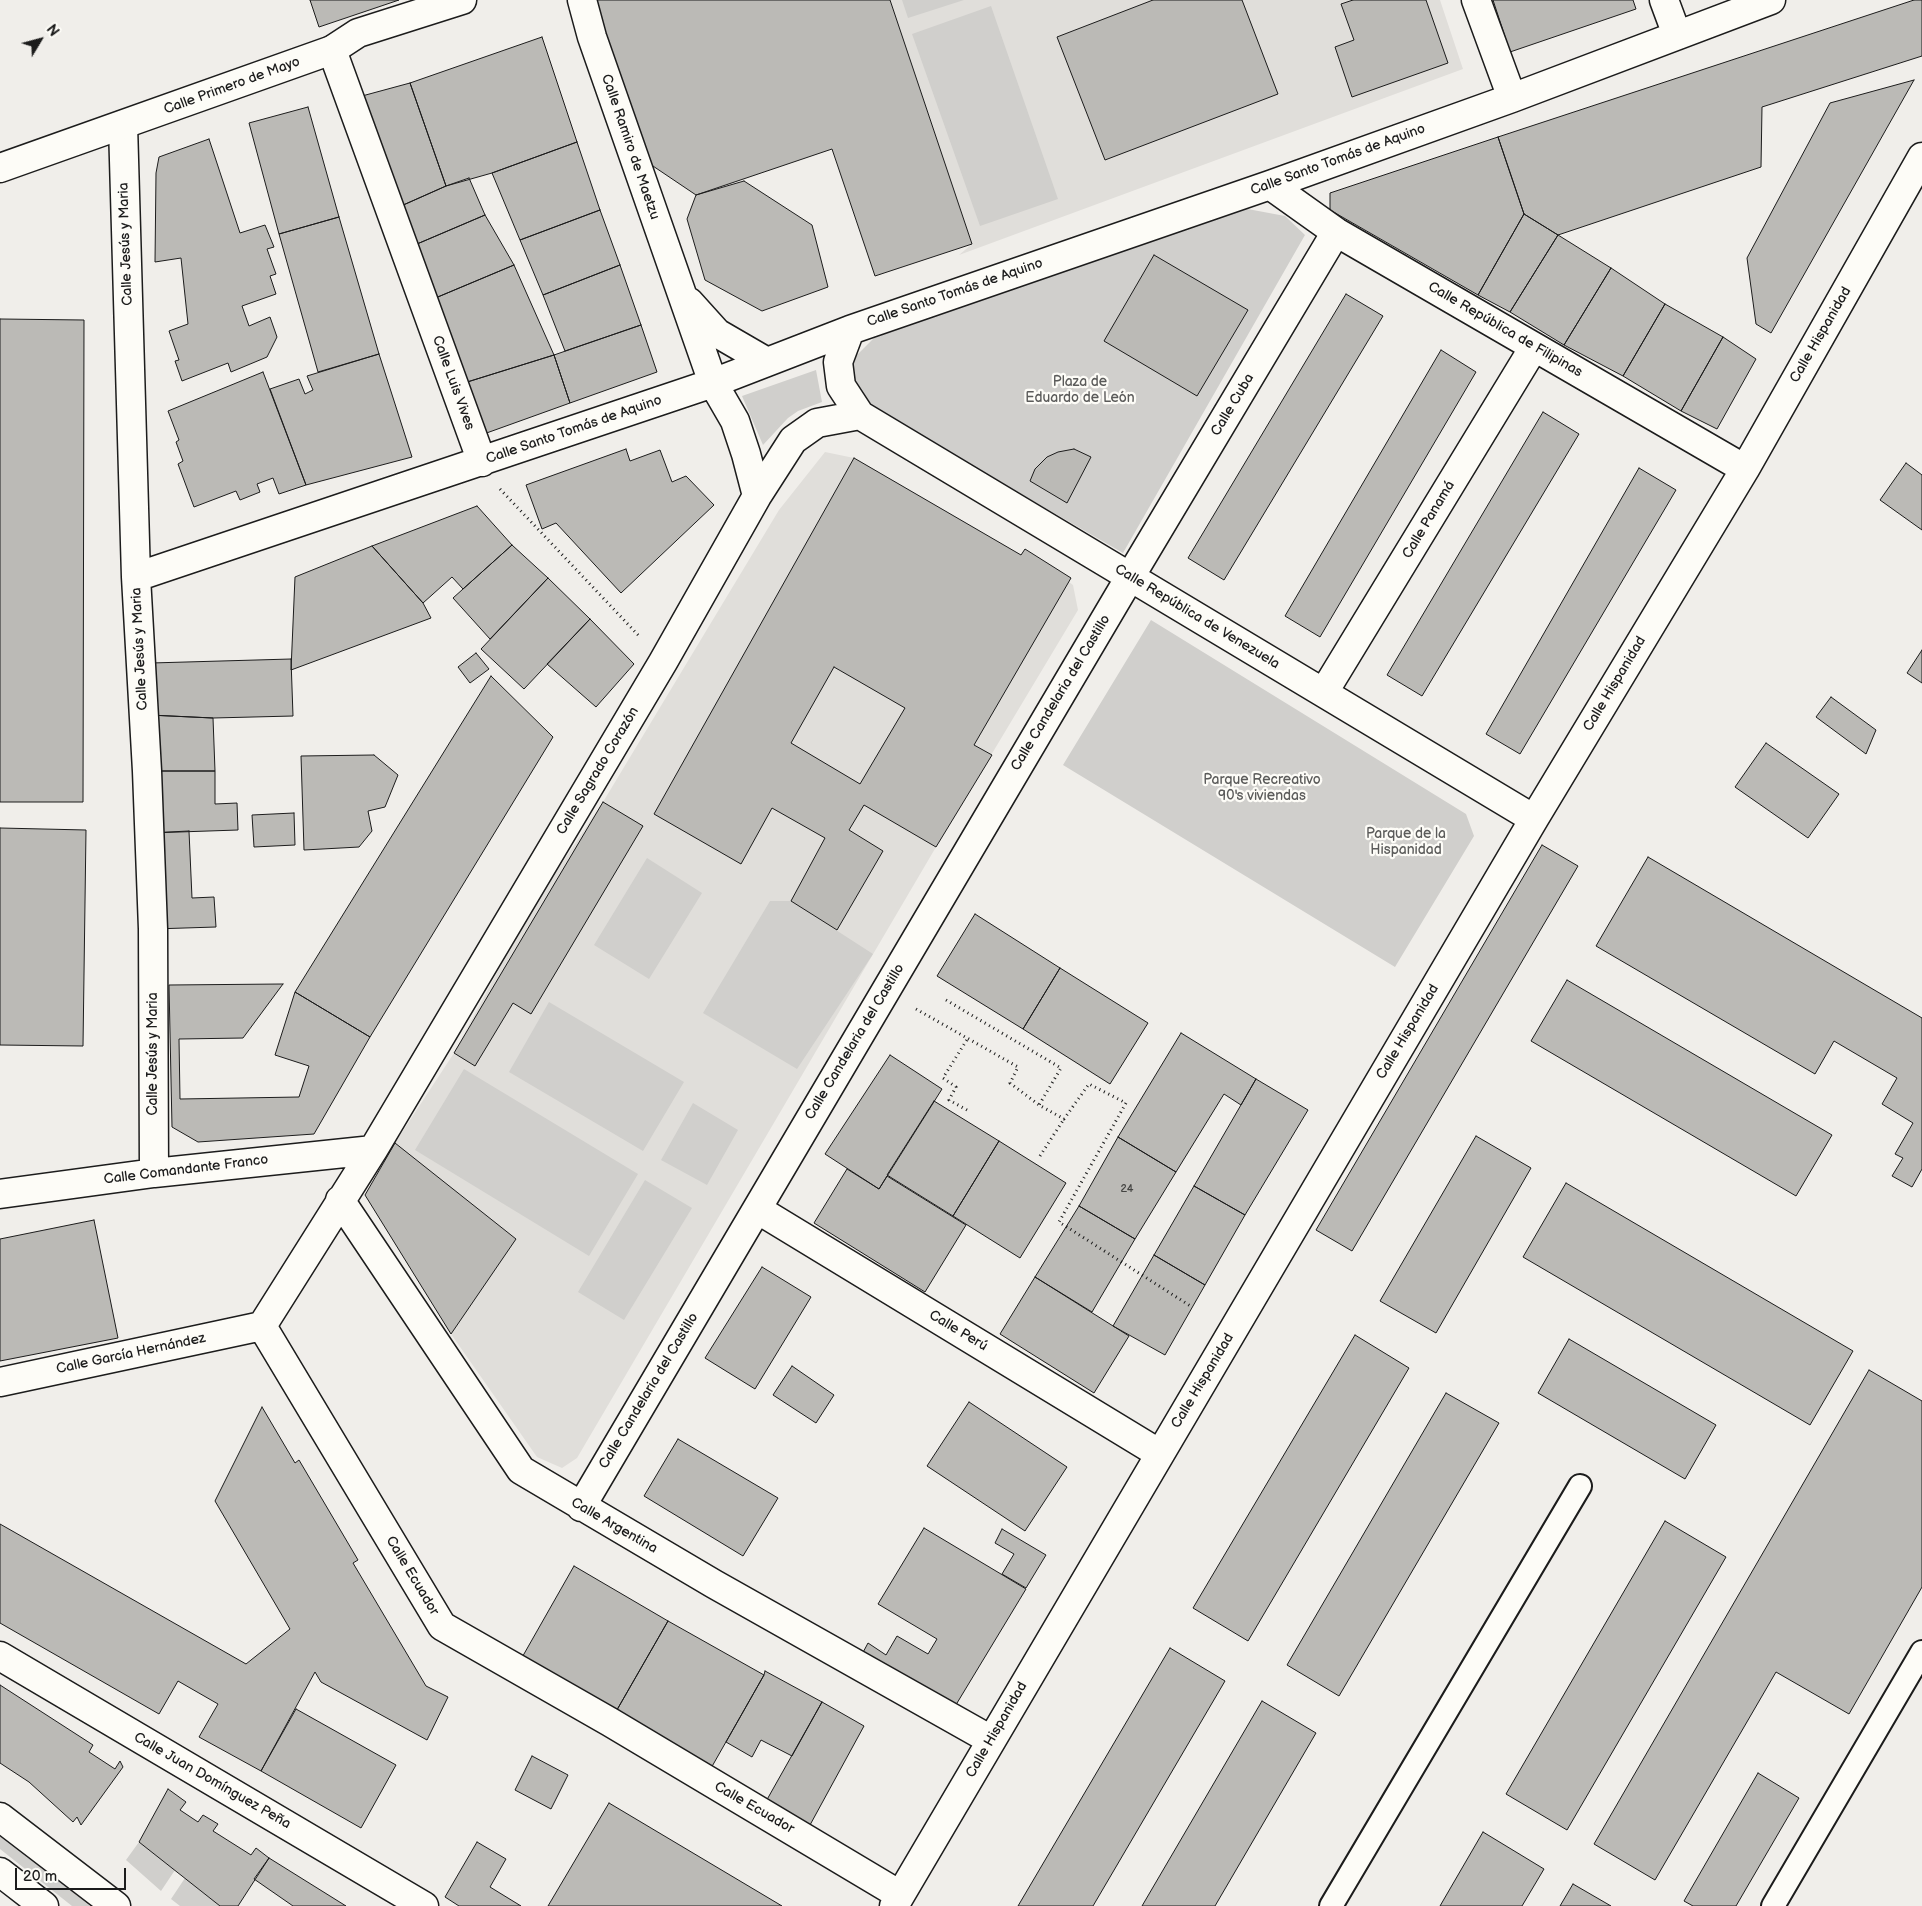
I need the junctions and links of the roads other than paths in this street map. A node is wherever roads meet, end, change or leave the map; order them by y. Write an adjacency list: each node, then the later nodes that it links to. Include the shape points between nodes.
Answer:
1 (462, 0): 7 (street, Calle Primero de Mayo, via 358,34)
2 (582, 0): 14 (street, Calle Ramiro de Maetzu, via 595,46)
3 (1476, 0): 8 (street)
4 (1664, 0): 6 (street)
5 (1771, 0): 6 (street, Calle Santo Tomás de Aquino)
6 (1676, 35): 8 (street, Calle Santo Tomás de Aquino)
7 (332, 50): 9 (street, Calle Primero de Mayo); 20 (street, Calle Luis Vives)
8 (1512, 98): 12 (street, Calle Santo Tomás de Aquino)
9 (123, 125): 11 (street, Calle Primero de Mayo); 23 (street, Calle Jesús y Maria)
10 (1922, 157): 21 (street, Calle Hispanidad)
11 (0, 168)
12 (1270, 185): 13 (street, Calle República de Filipinas); 15 (street, Calle Santo Tomás de Aquino)
13 (1336, 232): 16 (street, Calle República de Filipinas); 24 (street, Calle Cuba)
14 (682, 294): 17 (street, Calle Ramiro de Maetzu, via 717,333); 18 (street, Calle Ramiro de Maetzu)
15 (850, 330): 17 (street, Calle Santo Tomás de Aquino); 19 (street, via 838,362 841,386)
16 (1534, 347): 21 (street, Calle República de Filipinas); 25 (street, Calle Panamá)
17 (767, 362): 18 (street, Calle Santo Tomás de Aquino)
18 (713, 383): 20 (street, Calle Santo Tomás de Aquino); 22 (street, via 735,421)
19 (860, 415): 22 (street, Calle Sagrado Corazón, via 817,422 793,440); 24 (street, Calle República de Venezuela)
20 (482, 462): 23 (street, Calle Santo Tomás de Aquino)
21 (1745, 469): 26 (street, Calle Hispanidad)
22 (757, 496): 27 (street, Calle Sagrado Corazón, via 663,662)
23 (136, 577): 28 (street, Calle Jesús y Maria, via 153,930)
24 (1130, 577): 25 (street, Calle República de Venezuela); 31 (street, Calle Candelaria del Castillo)
25 (1324, 692): 26 (street, Calle República de Venezuela)
26 (1534, 819): 34 (street, Calle Hispanidad)
27 (373, 1150): 28 (street, Calle Comandante Franco); 30 (street)
28 (154, 1173): 29 (street, Calle Comandante Franco)
29 (0, 1194)
30 (340, 1200): 32 (street); 36 (street, Calle Argentina, via 521,1470)
31 (757, 1209): 34 (street, Calle Perú); 36 (street, Calle Candelaria del Castillo)
32 (262, 1326): 33 (street, Calle García Hernández); 42 (street, Calle Ecuador, via 442,1626 602,1717)
33 (0, 1382)
34 (1160, 1454): 39 (street, Calle Hispanidad)
35 (1580, 1486): 46 (lane)
36 (581, 1507): 39 (street, Calle Argentina)
37 (1922, 1652): 47 (lane)
38 (0, 1656): 45 (street, Calle Juan Domínguez Peña)
39 (991, 1740): 42 (street, Calle Hispanidad)
40 (0, 1817): 44 (street)
41 (0, 1872): 43 (street)
42 (897, 1900)
43 (44, 1906)
44 (116, 1906)
45 (424, 1906)
46 (1331, 1906)
47 (1773, 1906)

